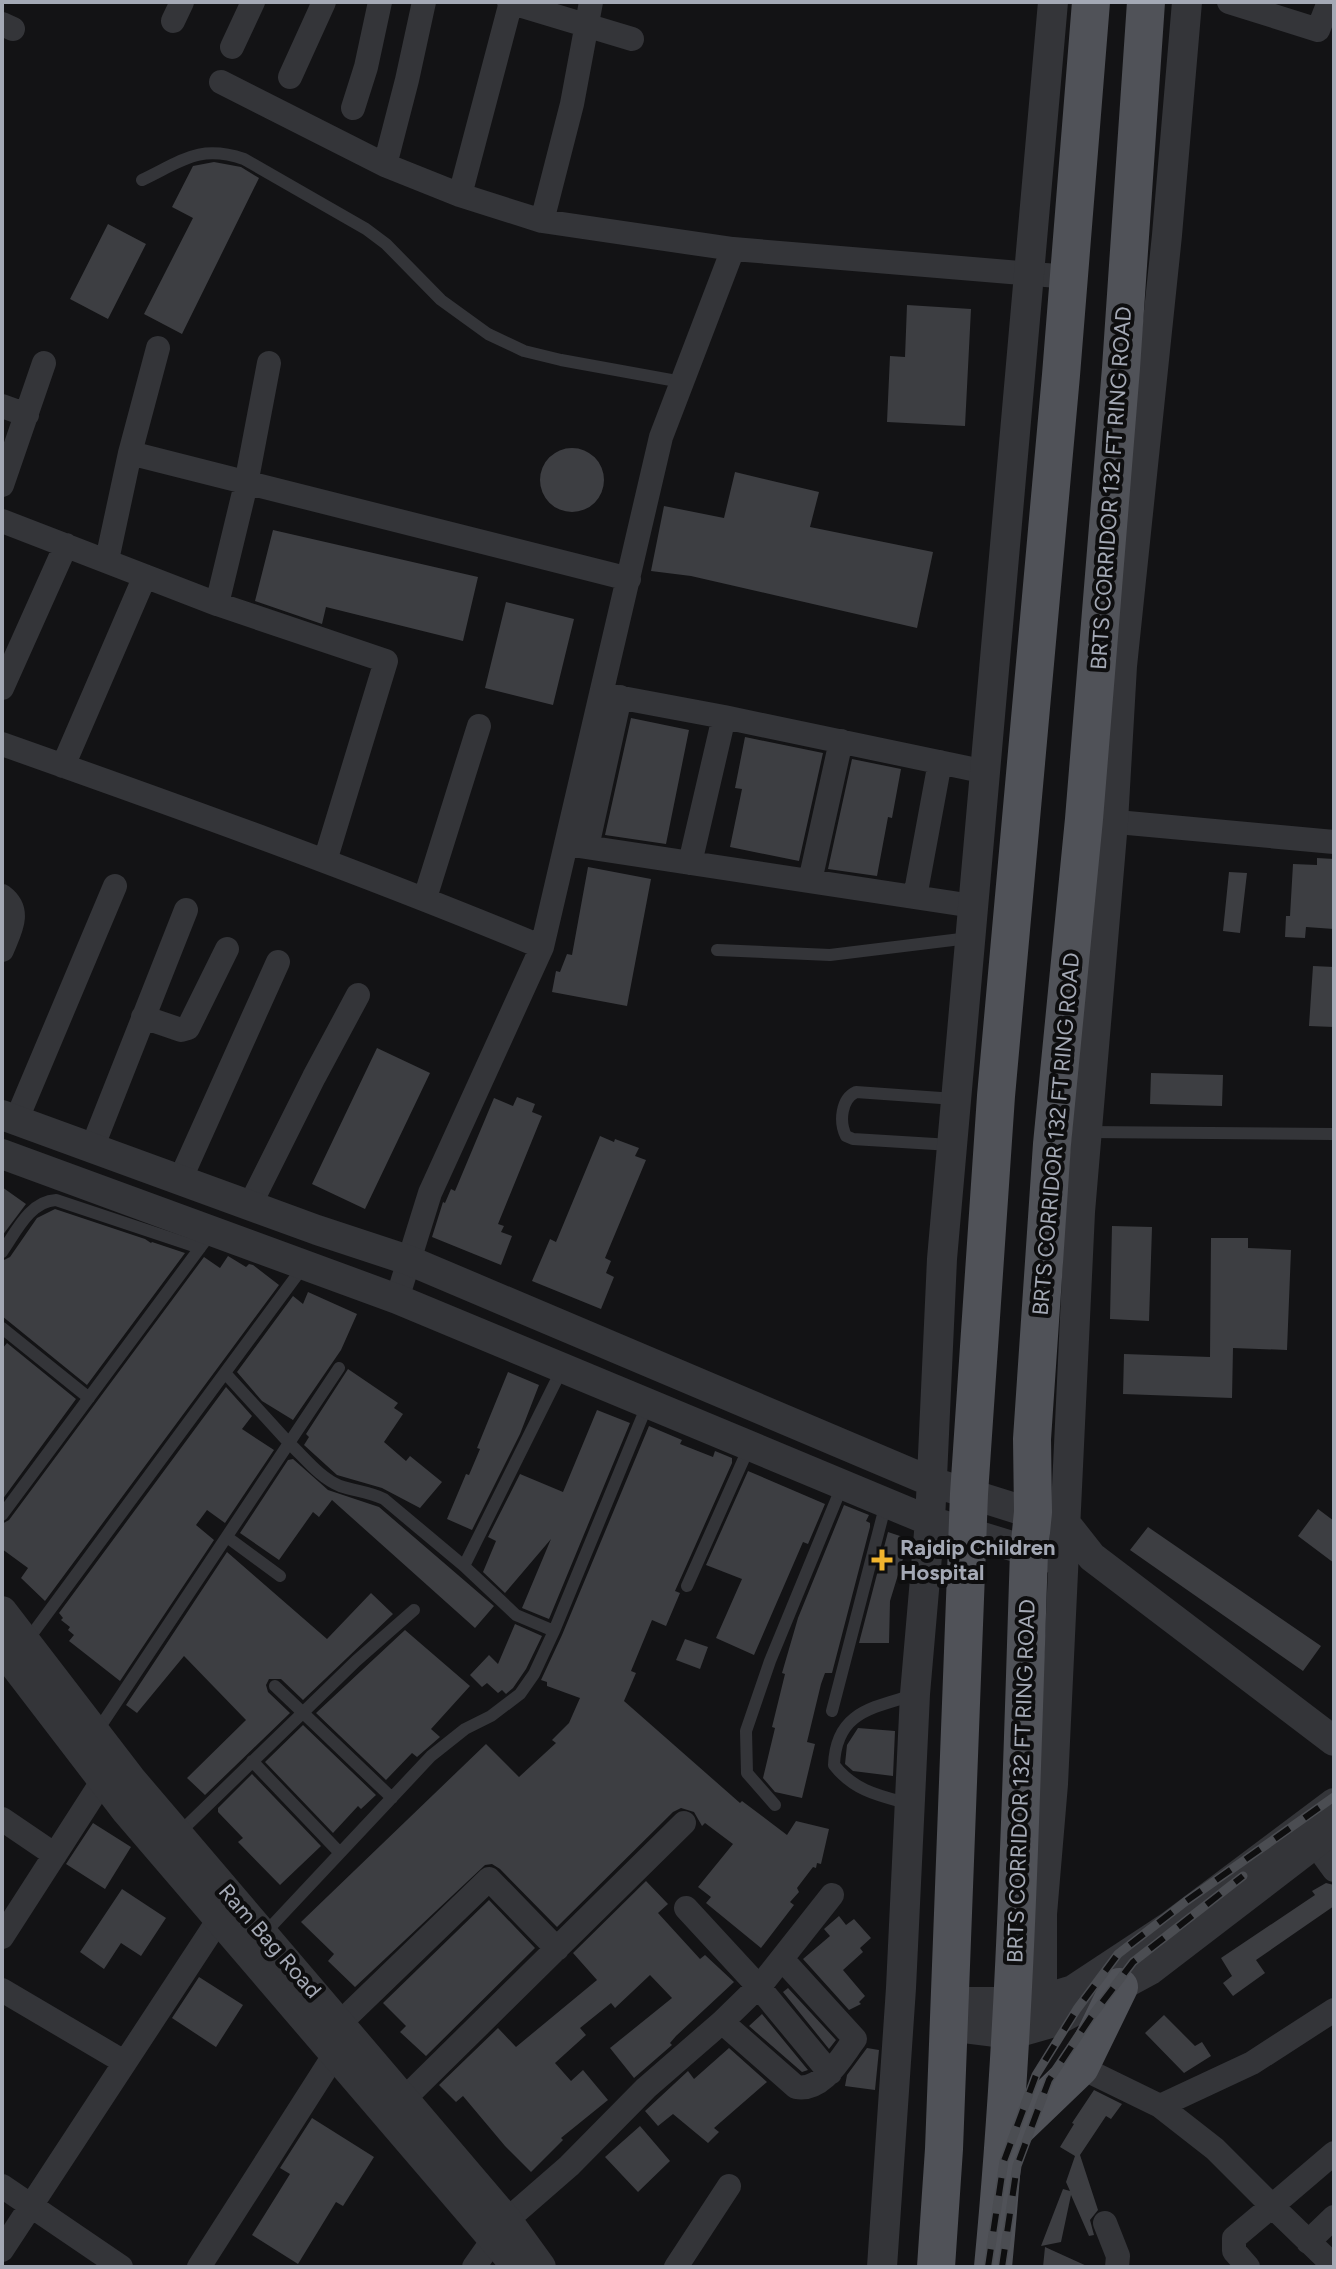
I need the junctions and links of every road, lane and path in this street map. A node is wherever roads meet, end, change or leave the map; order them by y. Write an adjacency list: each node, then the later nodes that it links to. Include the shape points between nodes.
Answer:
1 (253, 2): 14 (street)
2 (324, 2): 15 (street)
3 (380, 2): 17 (street)
4 (424, 2): 18 (street)
5 (510, 2): 12 (street); 20 (street)
6 (1053, 2): 23 (street)
7 (1091, 2): 24 (main road)
8 (1146, 2): 50 (main road, BRTS CORRIDOR 132 FT RING ROAD)
9 (1187, 2): 50 (street, via 1122,666)
10 (1229, 2): 11 (street, via 1318,30)
11 (1329, 2)
12 (589, 14): 13 (street); 21 (street)
13 (632, 39)
14 (232, 47)
15 (290, 77)
16 (221, 82): 18 (street)
17 (353, 108)
18 (385, 165): 20 (street)
19 (142, 180): 28 (lane, via 202,152 244,159 366,229 441,300 488,334 524,351)
20 (460, 195): 21 (street)
21 (542, 221): 22 (street)
22 (733, 249): 23 (street); 28 (street)
23 (1028, 272): 24 (street); 60 (street)
24 (1069, 277): 94 (main road, via 996,1096)
25 (158, 348): 31 (street)
26 (44, 363): 30 (street)
27 (269, 363): 33 (street)
28 (682, 382): 39 (street, via 661,437)
29 (2, 406): 30 (street)
30 (27, 415): 32 (street)
31 (130, 453): 33 (street); 37 (street)
32 (7, 457): 34 (street)
33 (246, 484): 39 (street); 40 (street)
34 (2, 485)
35 (2, 521): 36 (street)
36 (66, 545): 37 (street); 41 (street)
37 (107, 560): 38 (street)
38 (145, 576): 40 (street); 48 (street)
39 (629, 579): 42 (street)
40 (217, 604): 53 (street, via 386,661)
41 (2, 688)
42 (610, 696): 43 (street); 52 (street)
43 (724, 717): 45 (street); 54 (street)
44 (479, 726): 59 (street)
45 (841, 741): 47 (street); 55 (street)
46 (2, 744): 48 (street)
47 (940, 762): 49 (street); 58 (street)
48 (63, 766): 53 (street)
49 (972, 769)
50 (1098, 820): 51 (street); 72 (street); 97 (main road, BRTS CORRIDOR 132 FT RING ROAD, via 1051,1159 1032,1439)
51 (1334, 842)
52 (576, 846): 54 (street); 63 (street)
53 (325, 861): 59 (street)
54 (690, 863): 55 (street)
55 (810, 881): 58 (street)
56 (115, 886): 71 (street)
57 (2, 896): 65 (street, via 14,910)
58 (915, 897): 60 (street)
59 (425, 898): 63 (street)
60 (973, 906): 62 (street)
61 (186, 910): 69 (street)
62 (970, 938): 66 (lane, via 830,955); 70 (street)
63 (542, 947): 81 (street, via 430,1193)
64 (227, 949): 69 (street, via 188,1028)
65 (2, 950)
66 (717, 950)
67 (278, 962): 77 (street)
68 (358, 995): 78 (street)
69 (143, 1017): 75 (street)
70 (955, 1099): 74 (street); 74 (lane, via 856,1092 844,1102 846,1136)
71 (9, 1118): 75 (street)
72 (1087, 1132): 73 (lane); 97 (street)
73 (1334, 1134)
74 (951, 1145): 92 (street)
75 (92, 1148): 77 (street)
76 (2, 1154): 79 (street)
77 (180, 1180): 78 (street)
78 (250, 1205): 81 (street)
79 (206, 1239): 80 (lane, via 44,1200); 82 (street); 88 (lane)
80 (2, 1252)
81 (408, 1260): 83 (street); 92 (street)
82 (305, 1264): 83 (street); 87 (lane)
83 (397, 1299): 85 (street)
84 (2, 1328): 88 (lane)
85 (563, 1367): 89 (street); 102 (lane)
86 (339, 1368): 90 (lane)
87 (225, 1373): 90 (lane); 108 (lane)
88 (89, 1398): 96 (lane)
89 (648, 1403): 91 (street); 107 (lane)
90 (289, 1443): 100 (lane); 102 (lane, via 328,1480 384,1499)
91 (750, 1445): 93 (street); 104 (lane)
92 (932, 1482): 94 (street); 98 (street)
93 (842, 1486): 95 (street); 120 (lane, via 746,1731 747,1773)
94 (969, 1494): 97 (street); 99 (main road)
95 (886, 1503): 98 (street); 111 (lane)
96 (2, 1515)
97 (1049, 1518): 101 (main road, BRTS CORRIDOR 132 FT RING ROAD); 101 (street)
98 (930, 1521): 99 (street); 110 (street)
99 (968, 1533): 101 (street); 140 (main road)
100 (227, 1537): 103 (lane); 113 (lane)
101 (1061, 1557): 114 (street); 139 (main road, BRTS CORRIDOR 132 FT RING ROAD)
102 (464, 1566): 107 (lane, via 516,1615)
103 (280, 1576)
104 (687, 1586)
105 (414, 1610): 112 (lane)
106 (2, 1611): 108 (street, Ram Bag Road)
107 (554, 1631): 117 (lane, via 520,1694 431,1756)
108 (11, 1658): 113 (street, Ram Bag Road); 116 (street, Ram Bag Road)
109 (275, 1686): 112 (lane)
110 (915, 1694): 119 (street); 119 (lane, via 858,1714 846,1725 834,1765 865,1791)
111 (832, 1711)
112 (302, 1713): 115 (lane); 117 (lane)
113 (96, 1733): 123 (street, Ram Bag Road)
114 (1334, 1741)
115 (252, 1761): 123 (lane); 125 (lane)
116 (103, 1780): 126 (street); 130 (street, Ram Bag Road)
117 (392, 1798): 125 (lane)
118 (1334, 1803): 139 (street, via 1170,1926 1073,1990)
119 (910, 1804): 167 (street)
120 (775, 1805)
121 (2, 1819): 126 (street)
122 (684, 1823): 133 (street)
123 (178, 1834): 131 (street, Ram Bag Road)
124 (1324, 1837): 127 (street); 136 (street, via 1150,1970)
125 (340, 1853): 131 (lane)
126 (55, 1855): 132 (street)
127 (1334, 1870)
128 (832, 1895): 134 (street)
129 (686, 1908): 135 (street)
130 (219, 1919): 143 (street, Ram Bag Road); 144 (street)
131 (264, 1934): 142 (street, Ram Bag Road)
132 (2, 1937)
133 (557, 1949): 142 (street, via 489,1879); 147 (street)
134 (782, 1959): 135 (street); 146 (street, via 855,2039)
135 (758, 1986): 141 (street); 146 (street)
136 (1119, 1987): 139 (street, via 1054,2022); 145 (main road)
137 (2, 1990): 144 (street)
138 (1334, 2010): 148 (street, via 1252,2063)
139 (1022, 2012): 140 (street); 149 (main road, BRTS CORRIDOR 132 FT RING ROAD)
140 (949, 2014): 168 (main road)
141 (722, 2022): 146 (street, via 796,2087 812,2087); 157 (street)
142 (340, 2023): 147 (street, Ram Bag Road)
143 (335, 2054): 157 (street, Ram Bag Road); 162 (street)
144 (124, 2062): 153 (street)
145 (1080, 2067): 148 (street); 149 (main road)
146 (830, 2073)
147 (404, 2099): 157 (street, Ram Bag Road)
148 (1160, 2106): 154 (street)
149 (1005, 2139): 169 (main road, BRTS CORRIDOR 132 FT RING ROAD)
150 (1334, 2153): 154 (street)
151 (2, 2186): 153 (street)
152 (729, 2186): 166 (street)
153 (30, 2205): 159 (street); 161 (street)
154 (1272, 2206): 158 (street); 171 (street, via 1234,2238 1234,2251)
155 (1334, 2217): 158 (street)
156 (1105, 2223): 170 (street)
157 (500, 2229): 163 (street); 164 (street, Ram Bag Road); 165 (street, Ram Bag Road)
158 (1308, 2242): 160 (street)
159 (2, 2250)
160 (1334, 2266)
161 (121, 2267)
162 (199, 2267)
163 (474, 2267)
164 (517, 2267)
165 (541, 2267)
166 (676, 2267)
167 (882, 2267)
168 (936, 2267)
169 (993, 2267)
170 (1117, 2267)
171 (1248, 2267)

